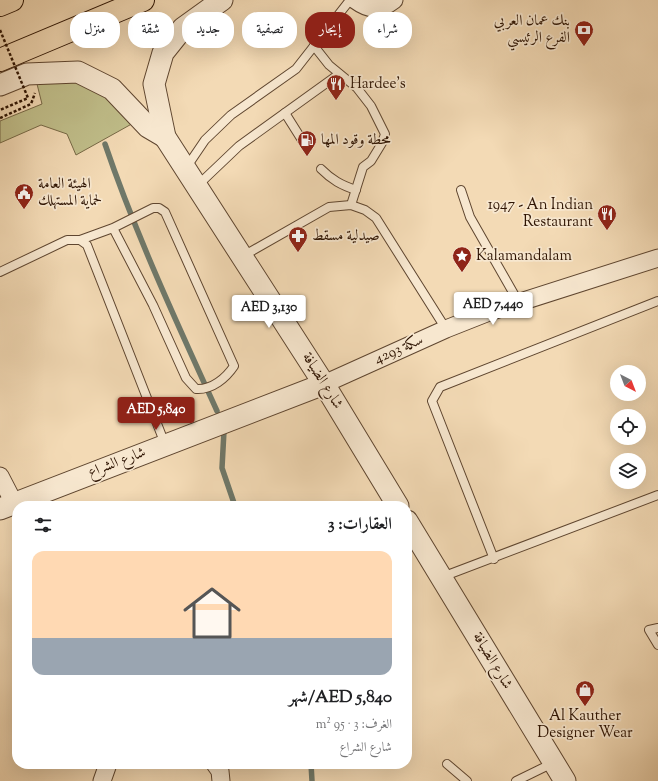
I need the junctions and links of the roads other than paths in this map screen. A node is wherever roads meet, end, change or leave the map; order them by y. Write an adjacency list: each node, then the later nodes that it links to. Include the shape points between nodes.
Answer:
1 (12, 0): 7 (highway)
2 (143, 0): 11 (highway)
3 (222, 0): 15 (street, via 183,28 163,53 154,84)
4 (350, 0): 8 (lane)
5 (355, 0): 6 (street, via 373,9 388,5)
6 (394, 0)
7 (0, 6)
8 (341, 12)
9 (312, 48): 17 (lane, via 296,69 231,115 205,140)
10 (316, 48): 12 (lane)
11 (0, 60)
12 (339, 74): 14 (lane); 20 (lane, via 357,88 371,106 385,134 371,161 363,168)
13 (0, 85): 15 (street, via 27,74 78,72 112,89 148,127)
14 (285, 113): 16 (lane); 19 (lane, via 239,146)
15 (165, 137): 17 (street, شارع الضيافة)
16 (302, 140)
17 (185, 169): 19 (street, شارع الضيافة)
18 (321, 169): 20 (lane, via 337,182)
19 (196, 186): 25 (street, شارع الضيافة)
20 (356, 190): 22 (lane)
21 (461, 190): 29 (lane, via 470,217)
22 (352, 204): 25 (lane, via 329,207); 30 (lane, via 376,218)
23 (113, 228): 23 (lane, via 152,208 159,208 165,212 234,366 216,383 205,389 196,389 186,378 153,305); 24 (lane)
24 (80, 240): 27 (lane, via 67,240); 32 (lane, via 88,245)
25 (242, 256): 31 (street, شارع الضيافة)
26 (658, 258): 29 (street, سكة 4293)
27 (0, 272)
28 (658, 301): 39 (lane, via 440,387 432,401)
29 (519, 303): 30 (street, سكة 4293)
30 (446, 329): 31 (street, سكة 4293)
31 (324, 384): 32 (street, شارع الشراع); 36 (street, شارع الضيافة)
32 (165, 445): 35 (street, شارع الشراع)
33 (0, 476): 37 (street)
34 (658, 495): 39 (lane)
35 (20, 501)
36 (395, 501)
37 (7, 506)
38 (412, 529): 40 (street, شارع الضيافة)
39 (494, 559): 40 (lane)
40 (441, 577): 43 (street, شارع الضيافة)
41 (658, 628): 42 (lane, via 649,630)
42 (658, 645)
43 (554, 763): 50 (lane); 51 (street, شارع الضيافة)
44 (447, 764): 49 (lane)
45 (106, 769): 47 (street)
46 (219, 769): 48 (street)
47 (102, 781)
48 (220, 781)
49 (466, 781)
50 (516, 781)
51 (565, 781)

